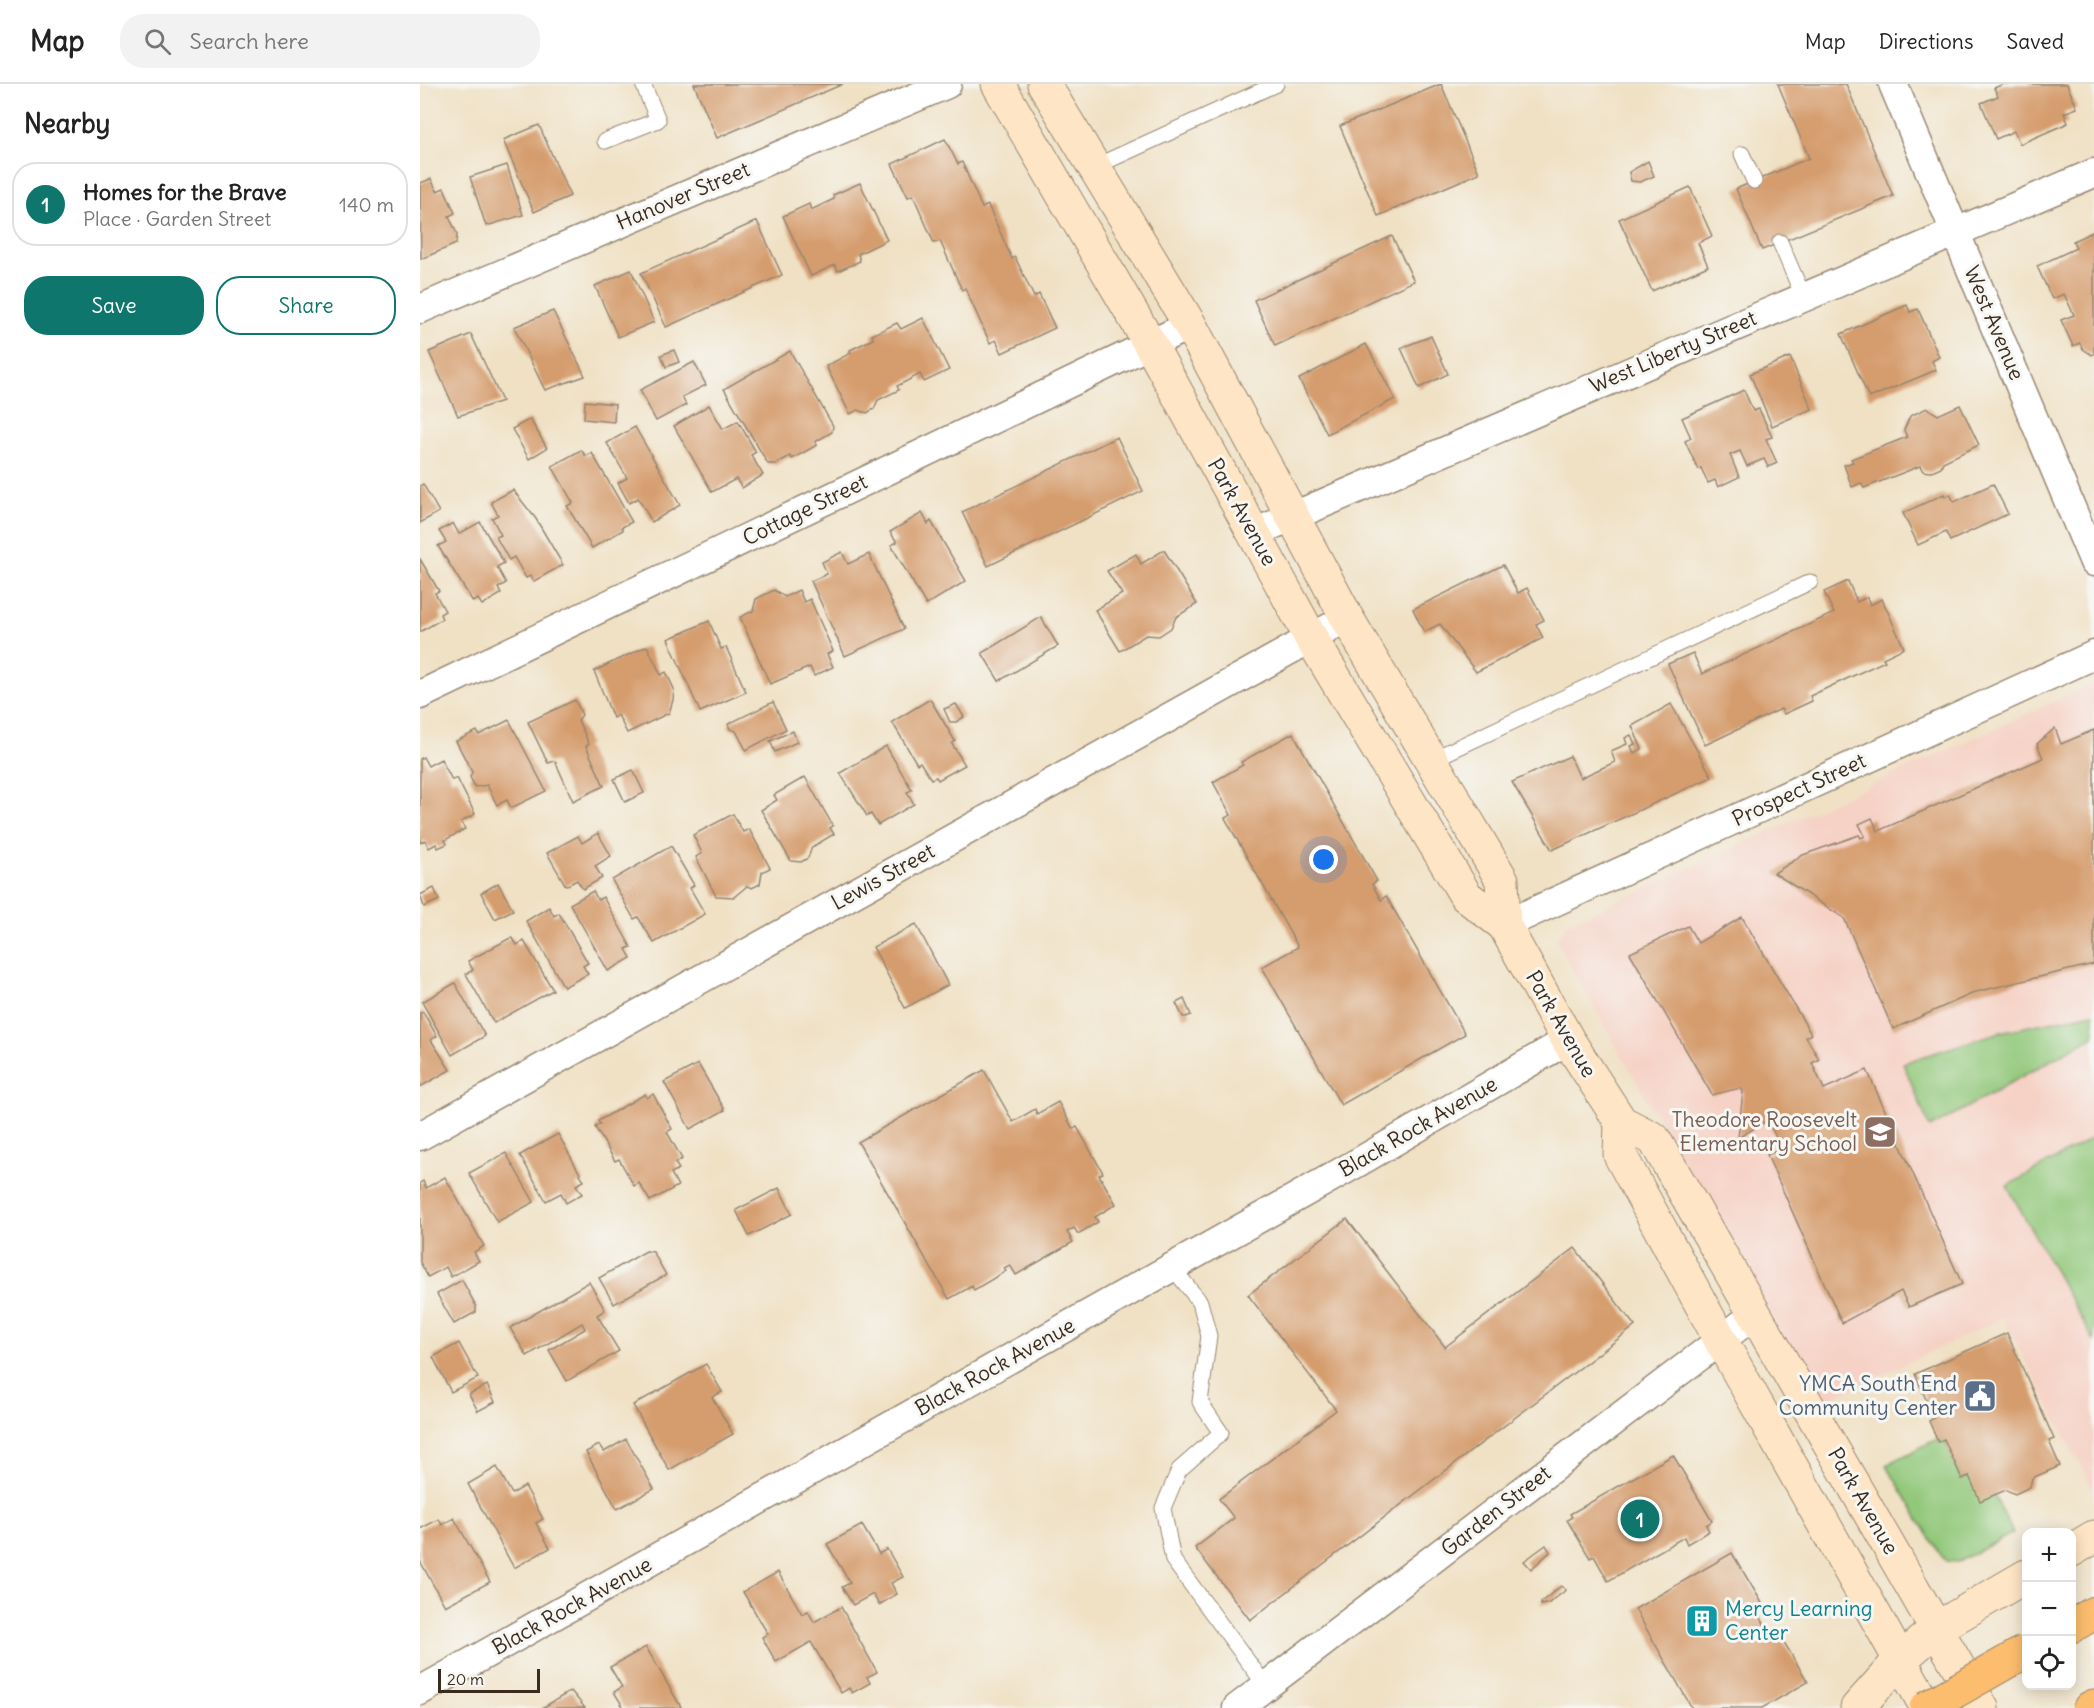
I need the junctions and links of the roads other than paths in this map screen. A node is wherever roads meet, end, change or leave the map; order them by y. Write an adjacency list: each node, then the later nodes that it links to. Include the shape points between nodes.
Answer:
1 (643, 84): 7 (lane, via 658,120)
2 (947, 84): 15 (street, Hanover Street)
3 (998, 84): 17 (main road, Park Avenue)
4 (1044, 84): 9 (main road, Park Avenue)
5 (1276, 84): 9 (lane)
6 (1893, 84): 12 (street, West Avenue)
7 (605, 141)
8 (1742, 154): 11 (lane)
9 (1094, 167): 16 (main road, Park Avenue)
10 (2094, 173): 12 (street, West Liberty Street)
11 (1754, 182)
12 (1955, 230): 14 (street, West Liberty Street); 20 (street, West Avenue)
13 (1780, 242): 14 (lane)
14 (1803, 296): 18 (street, West Liberty Street)
15 (420, 309)
16 (1190, 325): 17 (street, Cottage Street); 18 (main road, Park Avenue)
17 (1150, 344): 19 (main road, Park Avenue); 25 (street, Cottage Street)
18 (1291, 516): 19 (street, West Liberty Street); 22 (main road, Park Avenue)
19 (1254, 533): 23 (main road, Park Avenue)
20 (2094, 562)
21 (1810, 582): 26 (lane)
22 (1347, 618): 23 (street, Lewis Street); 26 (main road, Park Avenue)
23 (1311, 638): 27 (main road, Park Avenue, via 1466,896); 30 (street, Lewis Street)
24 (2094, 655): 27 (street, Prospect Street)
25 (420, 695)
26 (1431, 760): 27 (main road, Park Avenue, via 1502,880)
27 (1504, 925): 28 (main road, Park Avenue)
28 (1568, 1040): 29 (main road, Park Avenue); 31 (street, Black Rock Avenue)
29 (1621, 1122): 32 (main road, Park Avenue, via 1654,1139); 33 (main road, via 1620,1155)
30 (420, 1136)
31 (1172, 1267): 42 (lane, via 1200,1302 1209,1336 1200,1402 1221,1432 1179,1470 1163,1508 1173,1560); 43 (street, Black Rock Avenue)
32 (1755, 1314): 33 (street, Garden Street); 39 (main road, Park Avenue)
33 (1720, 1339): 41 (main road); 42 (street, Garden Street)
34 (2094, 1537): 35 (main road)
35 (2076, 1548)
36 (2022, 1578): 39 (main road)
37 (2094, 1613): 38 (highway)
38 (2076, 1624)
39 (1937, 1628): 41 (main road); 47 (main road, Park Avenue)
40 (2022, 1653): 46 (highway, bridge)
41 (1899, 1661): 45 (main road); 46 (main road)
42 (1266, 1686): 44 (street, Garden Street)
43 (420, 1691)
44 (1237, 1708)
45 (1857, 1708)
46 (1927, 1708)
47 (1982, 1708)

